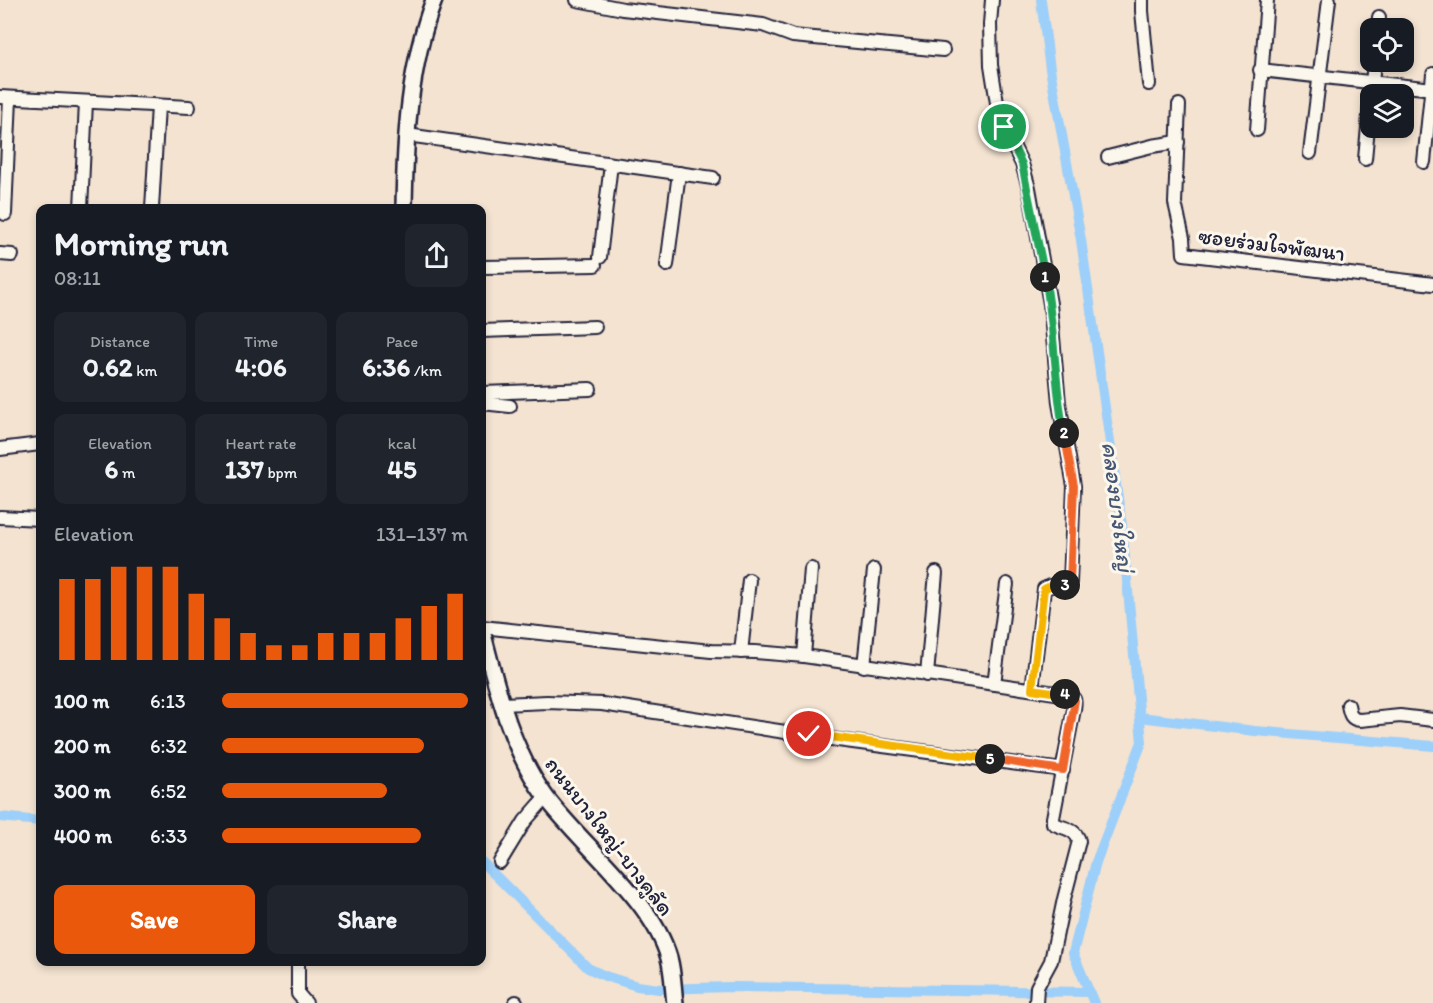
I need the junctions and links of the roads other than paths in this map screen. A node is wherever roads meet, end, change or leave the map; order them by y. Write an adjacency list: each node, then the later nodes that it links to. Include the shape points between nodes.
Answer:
1 (434, 0): 21 (street, via 415,64)
2 (577, 0): 7 (street, via 763,25 793,36)
3 (992, 0): 59 (street, via 991,64 997,103 1029,188 1050,304 1059,403 1074,486 1070,582 1044,589)
4 (1142, 0): 13 (street)
5 (1267, 0): 8 (street)
6 (1329, 0): 11 (street)
7 (943, 50)
8 (1260, 70): 11 (street); 20 (street)
9 (1373, 72): 12 (street)
10 (1433, 74): 14 (street)
11 (1318, 77): 12 (street); 23 (street)
12 (1372, 82): 14 (street); 25 (street)
13 (1149, 84)
14 (1432, 89): 26 (street)
15 (5, 98): 16 (street); 33 (street)
16 (86, 102): 18 (street); 30 (street)
17 (1179, 105): 22 (street, ซอยร่วมใจพัฒนา)
18 (158, 106): 19 (street); 31 (street)
19 (189, 107)
20 (1257, 130)
21 (407, 135): 27 (street); 32 (street)
22 (1178, 142): 24 (street); 36 (street, ซอยร่วมใจพัฒนา, via 1176,203 1184,254)
23 (1310, 153)
24 (1108, 157)
25 (1365, 159)
26 (1424, 162)
27 (611, 164): 28 (street); 35 (street, via 597,261)
28 (679, 173): 29 (street); 34 (street)
29 (713, 178)
30 (81, 204)
31 (152, 204)
32 (404, 204)
33 (5, 214)
34 (667, 265)
35 (486, 267)
36 (1433, 284)
37 (595, 327): 38 (street)
38 (486, 331)
39 (590, 389): 40 (street)
40 (486, 393)
41 (486, 403): 42 (street)
42 (510, 405)
43 (36, 444): 44 (street)
44 (0, 449)
45 (0, 517): 46 (street)
46 (36, 519)
47 (811, 569): 54 (street)
48 (874, 570): 55 (street)
49 (936, 573): 57 (street)
50 (749, 580): 53 (street)
51 (1007, 584): 58 (street)
52 (486, 629): 53 (street)
53 (741, 652): 54 (street)
54 (804, 656): 55 (street)
55 (864, 666): 57 (street)
56 (487, 674): 60 (street, ถนนบางใหญ่-บางคูลัด)
57 (927, 675): 58 (street)
58 (994, 684): 59 (street)
59 (1032, 689): 63 (street, via 1069,694 1075,700)
60 (502, 704): 63 (street, via 602,704); 64 (street, ถนนบางใหญ่-บางคูลัด, via 516,745)
61 (1348, 705): 62 (street, via 1353,719 1408,716)
62 (1433, 720)
63 (1063, 770): 69 (street, via 1053,823 1072,830 1079,841 1051,961 1037,987)
64 (546, 797): 65 (street, via 525,821); 68 (street, ถนนบางใหญ่-บางคูลัด, via 646,915 666,948)
65 (500, 862)
66 (298, 966): 67 (street, via 298,994)
67 (306, 1003)
68 (675, 1003)
69 (1036, 1003)

